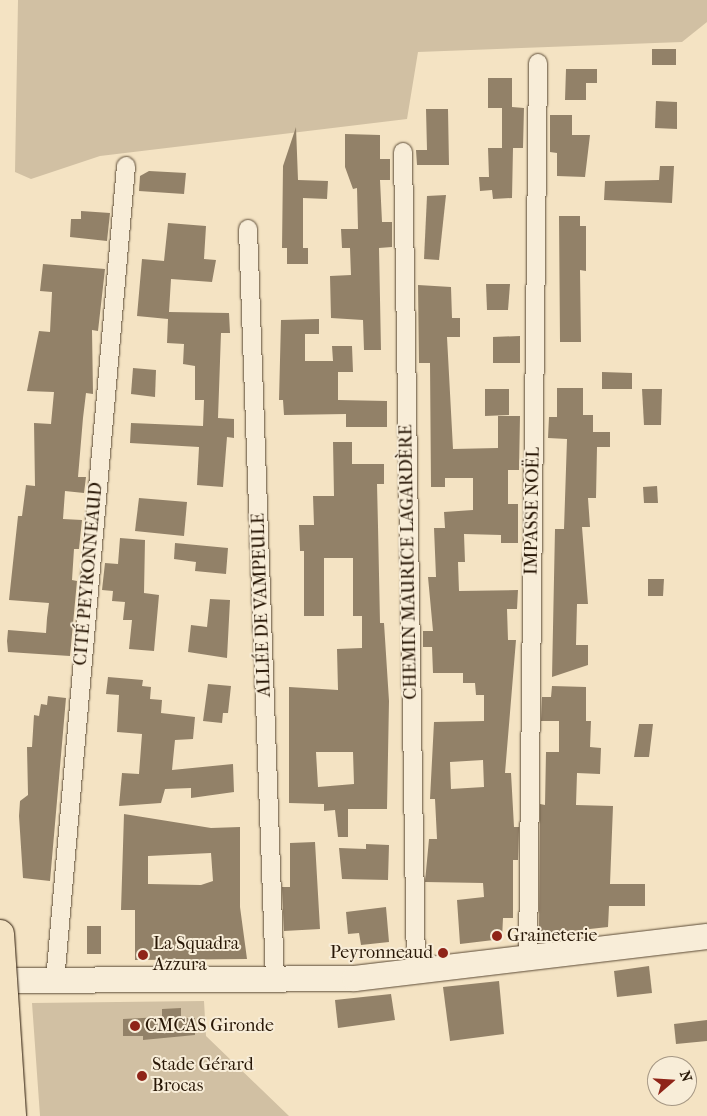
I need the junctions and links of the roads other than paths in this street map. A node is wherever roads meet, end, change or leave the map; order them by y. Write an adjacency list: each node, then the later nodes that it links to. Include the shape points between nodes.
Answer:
1 (538, 63): 7 (street, IMPASSE NOËL)
2 (404, 152): 8 (street, CHEMIN MAURICE LAGARDÈRE)
3 (126, 166): 11 (street, CITÉ PEYRONNEAUD)
4 (248, 229): 10 (street, ALLÉE DE VAMPEULE)
5 (0, 934): 12 (highway, bridge)
6 (707, 936): 7 (main road)
7 (528, 958): 8 (main road)
8 (416, 971): 10 (main road)
9 (0, 980): 11 (main road)
10 (275, 980): 11 (main road)
11 (55, 981)
12 (12, 1116)

